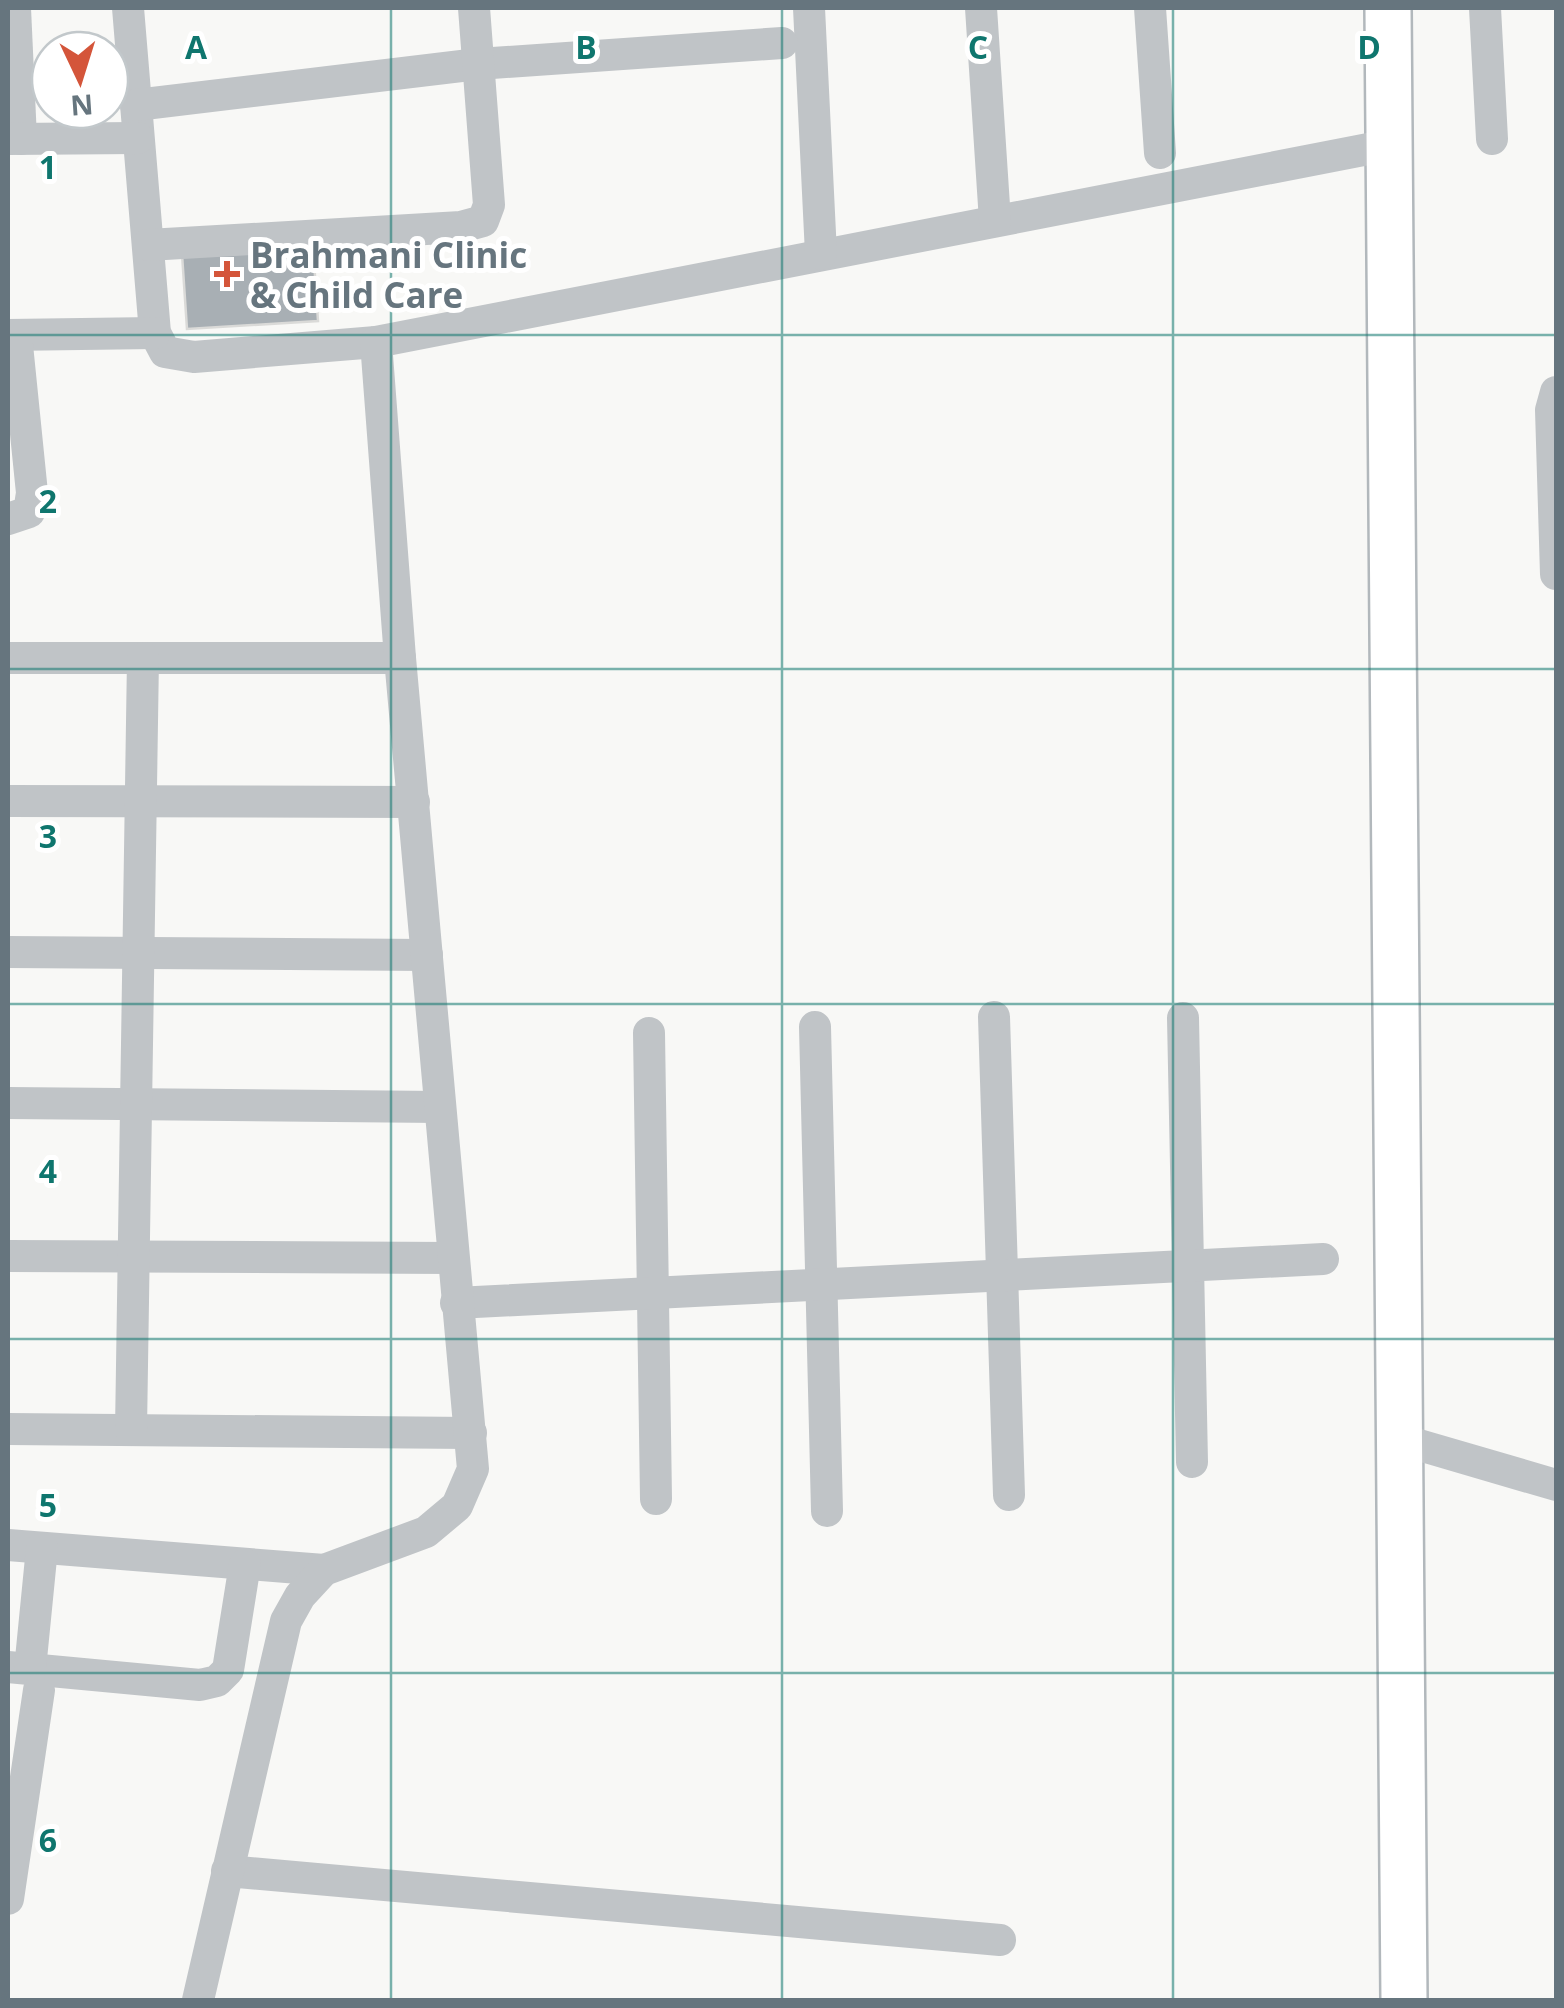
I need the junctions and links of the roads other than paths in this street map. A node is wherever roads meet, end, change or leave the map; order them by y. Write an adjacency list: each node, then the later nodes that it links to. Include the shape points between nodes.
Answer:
1 (16, 8): 13 (street)
2 (128, 8): 11 (street)
3 (474, 8): 10 (street)
4 (809, 8): 19 (street)
5 (981, 8): 17 (street)
6 (1150, 8): 16 (street)
7 (1388, 8): 15 (street)
8 (1485, 8): 14 (street)
9 (782, 43): 10 (street)
10 (478, 64): 11 (street); 18 (street, via 490,205 483,221)
11 (136, 105): 12 (street)
12 (138, 138): 13 (street); 18 (street)
13 (14, 139)
14 (1492, 139)
15 (1389, 145): 17 (street); 54 (street)
16 (1160, 152)
17 (995, 220): 19 (street)
18 (148, 246): 20 (street)
19 (821, 254): 22 (street)
20 (155, 333): 21 (street); 22 (street, via 166,352 194,358)
21 (12, 335): 24 (street, via 32,492 29,512)
22 (376, 342): 28 (street)
23 (1556, 392): 25 (street)
24 (8, 519)
25 (1556, 574)
26 (8, 658): 27 (street)
27 (143, 658): 28 (street); 30 (street)
28 (400, 658): 31 (street)
29 (8, 801): 30 (street)
30 (140, 801): 31 (street); 33 (street)
31 (414, 802): 34 (street)
32 (8, 952): 33 (street)
33 (138, 954): 34 (street); 40 (street)
34 (427, 955): 41 (street)
35 (994, 1017): 47 (street)
36 (1183, 1018): 46 (street)
37 (815, 1027): 48 (street)
38 (649, 1033): 49 (street)
39 (8, 1103): 40 (street)
40 (136, 1104): 41 (street); 43 (street)
41 (440, 1107): 44 (street)
42 (8, 1256): 43 (street)
43 (134, 1257): 44 (street); 52 (street)
44 (452, 1258): 50 (street)
45 (1323, 1259): 46 (street)
46 (1188, 1266): 47 (street); 55 (street)
47 (1002, 1276): 48 (street); 57 (street)
48 (822, 1285): 49 (street); 59 (street)
49 (653, 1293): 50 (street); 58 (street)
50 (456, 1304): 53 (street)
51 (8, 1428): 52 (street)
52 (131, 1430): 53 (street)
53 (470, 1433): 63 (street, via 472,1469 457,1506 426,1532)
54 (1402, 1440): 56 (street); 69 (street)
55 (1192, 1462)
56 (1556, 1485)
57 (1009, 1495)
58 (656, 1500)
59 (827, 1511)
60 (8, 1545): 61 (street)
61 (42, 1548): 62 (street); 64 (street)
62 (245, 1564): 63 (street); 64 (street, via 228,1670 218,1681 200,1686)
63 (324, 1570): 65 (street, via 286,1621)
64 (25, 1675): 66 (street)
65 (227, 1872): 67 (street); 68 (street)
66 (8, 1898)
67 (1000, 1940)
68 (198, 2000)
69 (1404, 2000)

